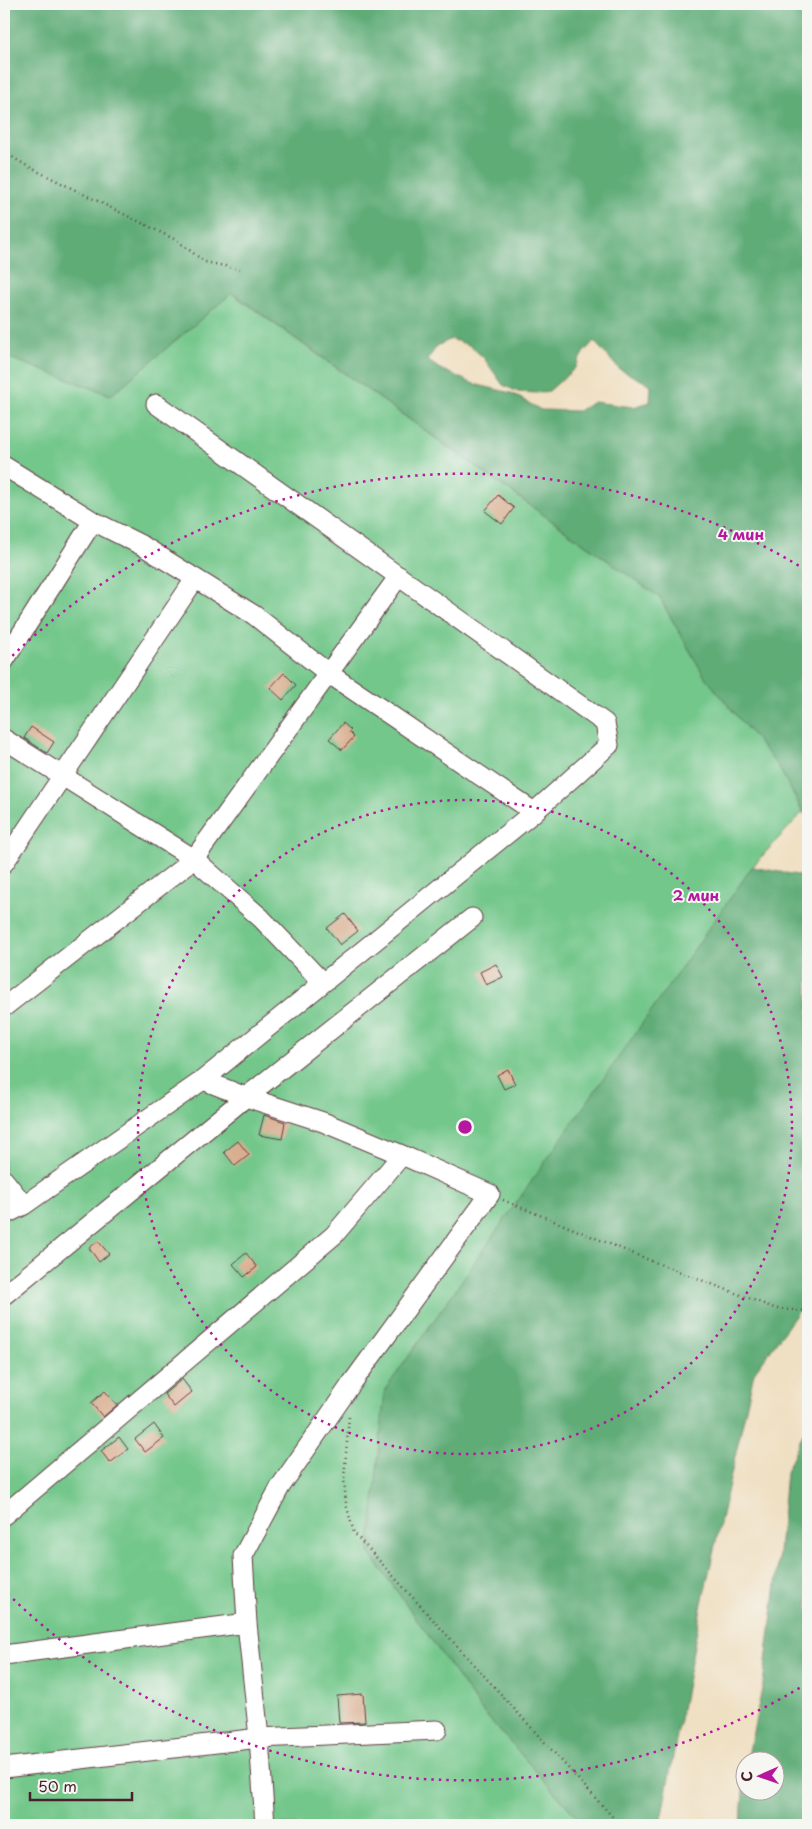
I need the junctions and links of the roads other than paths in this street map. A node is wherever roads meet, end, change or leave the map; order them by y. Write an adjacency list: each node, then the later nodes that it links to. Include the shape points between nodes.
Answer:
1 (156, 404): 4 (street)
2 (4, 466): 3 (street)
3 (93, 521): 5 (street, via 143,546); 6 (street)
4 (399, 576): 7 (street); 10 (street, via 605,723 609,745)
5 (196, 579): 7 (street, via 254,615); 9 (street)
6 (4, 661)
7 (328, 673): 10 (street); 11 (street)
8 (4, 739): 9 (street)
9 (62, 775): 11 (street); 12 (street)
10 (534, 812): 14 (street)
11 (194, 858): 14 (street, via 261,918); 15 (street)
12 (4, 863)
13 (472, 918): 17 (street)
14 (322, 982): 16 (street)
15 (4, 1007)
16 (203, 1080): 17 (street); 20 (street)
17 (246, 1097): 18 (street, via 322,1122); 22 (street)
18 (402, 1155): 23 (street, via 334,1235); 24 (street, via 490,1194 280,1487 243,1556)
19 (4, 1180): 20 (street)
20 (24, 1206): 21 (street)
21 (4, 1215)
22 (4, 1295)
23 (4, 1515)
24 (247, 1623): 25 (street); 27 (street)
25 (4, 1655)
26 (437, 1730): 27 (street)
27 (259, 1738): 28 (street); 29 (street)
28 (4, 1768)
29 (265, 1825)

